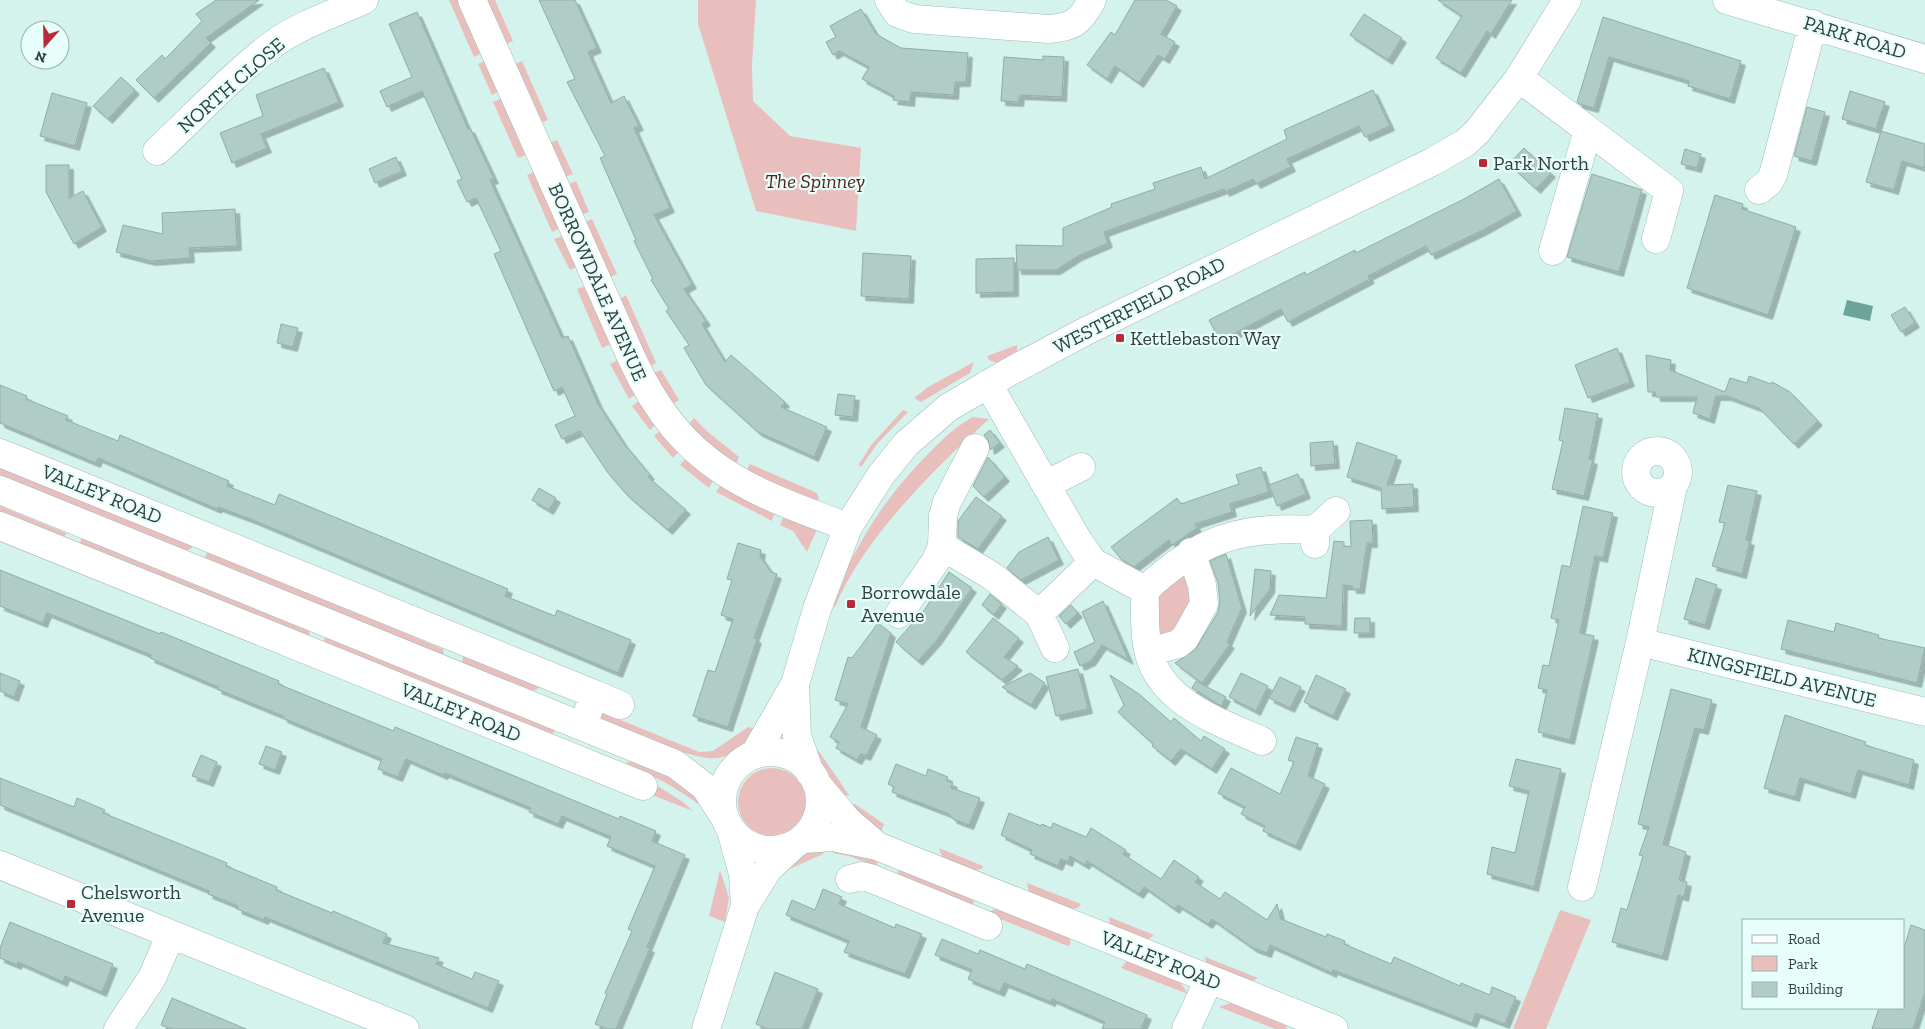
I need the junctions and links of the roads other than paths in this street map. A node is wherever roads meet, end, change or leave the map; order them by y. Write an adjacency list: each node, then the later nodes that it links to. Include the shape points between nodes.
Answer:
1 (364, 0): 11 (street, NORTH CLOSE, via 272,45)
2 (472, 0): 25 (street, BORROWDALE AVENUE, via 633,362 657,406 692,447 729,477 779,502)
3 (889, 0): 4 (street, via 897,12 914,19 1049,29 1067,27 1076,22)
4 (1092, 0)
5 (1567, 0): 9 (street, WESTERFIELD ROAD)
6 (1727, 0): 7 (street, PARK ROAD)
7 (1812, 24): 8 (street, PARK ROAD); 12 (street, via 1772,175)
8 (1925, 59)
9 (1519, 78): 10 (street); 15 (street, WESTERFIELD ROAD, via 1477,132 1454,150 1086,331)
10 (1588, 130): 13 (street, via 1669,191); 14 (street)
11 (157, 151)
12 (1759, 190)
13 (1656, 239)
14 (1553, 251)
15 (988, 384): 19 (street); 25 (street, WESTERFIELD ROAD, via 949,407 906,444 881,475)
16 (975, 448): 27 (street, via 947,502)
17 (0, 453): 26 (street, VALLEY ROAD)
18 (1082, 467): 19 (street)
19 (1047, 484): 30 (street)
20 (1673, 486): 37 (street)
21 (0, 490): 23 (street, VALLEY ROAD)
22 (1336, 511): 28 (street, via 1315,537 1264,530 1224,538)
23 (80, 522): 29 (street, VALLEY ROAD); 31 (street, VALLEY ROAD)
24 (0, 526): 29 (street, VALLEY ROAD)
25 (848, 527): 42 (street, WESTERFIELD ROAD, via 817,608)
26 (204, 535): 31 (street); 36 (street, VALLEY ROAD)
27 (942, 546): 33 (street); 34 (street, via 992,576)
28 (1191, 552): 32 (street); 40 (street, via 1202,585 1204,604 1186,638 1178,644)
29 (68, 553): 39 (street, VALLEY ROAD)
30 (1093, 562): 32 (street); 34 (street)
31 (192, 567): 35 (street, VALLEY ROAD)
32 (1145, 590): 40 (street)
33 (900, 614)
34 (1039, 614): 38 (street)
35 (324, 620): 39 (street); 41 (street, VALLEY ROAD)
36 (459, 640): 41 (street, VALLEY ROAD); 43 (street, VALLEY ROAD)
37 (1640, 642): 45 (street, KINGSFIELD AVENUE); 60 (street)
38 (1055, 648)
39 (310, 652): 51 (street, VALLEY ROAD)
40 (1149, 652): 48 (street, via 1157,671 1176,696 1205,715)
41 (446, 670): 46 (street, VALLEY ROAD)
42 (795, 684): 49 (street, WESTERFIELD ROAD); 52 (street, WESTERFIELD ROAD, via 797,736)
43 (594, 694): 44 (street, VALLEY ROAD); 46 (street)
44 (620, 704)
45 (1925, 712)
46 (584, 726): 47 (street, VALLEY ROAD)
47 (621, 741): 50 (street, VALLEY ROAD); 51 (street)
48 (1265, 742)
49 (747, 759): 50 (street, VALLEY ROAD, via 712,770); 52 (street, via 769,752 785,754 799,761); 54 (street, via 725,783 721,799)
50 (675, 764): 54 (street, VALLEY ROAD, via 705,787)
51 (611, 773): 53 (street, VALLEY ROAD)
52 (813, 778): 55 (street, via 820,798 819,813 813,827); 56 (street, VALLEY ROAD, via 847,820)
53 (643, 786)
54 (727, 823): 55 (street, via 741,841 753,848 782,850); 62 (street, via 743,874)
55 (799, 842): 56 (street, VALLEY ROAD, via 833,837); 62 (street, via 768,869)
56 (886, 849): 59 (street); 61 (street, VALLEY ROAD)
57 (0, 864): 63 (street)
58 (850, 879): 59 (street, via 862,876)
59 (881, 883): 61 (street, via 982,924)
60 (1582, 887)
61 (988, 890): 64 (street, VALLEY ROAD)
62 (745, 906): 67 (street)
63 (171, 934): 65 (street, via 152,978); 66 (street)
64 (1209, 980): 68 (street); 69 (street, VALLEY ROAD)
65 (118, 1029)
66 (405, 1029)
67 (706, 1029)
68 (1186, 1029)
69 (1334, 1029)

